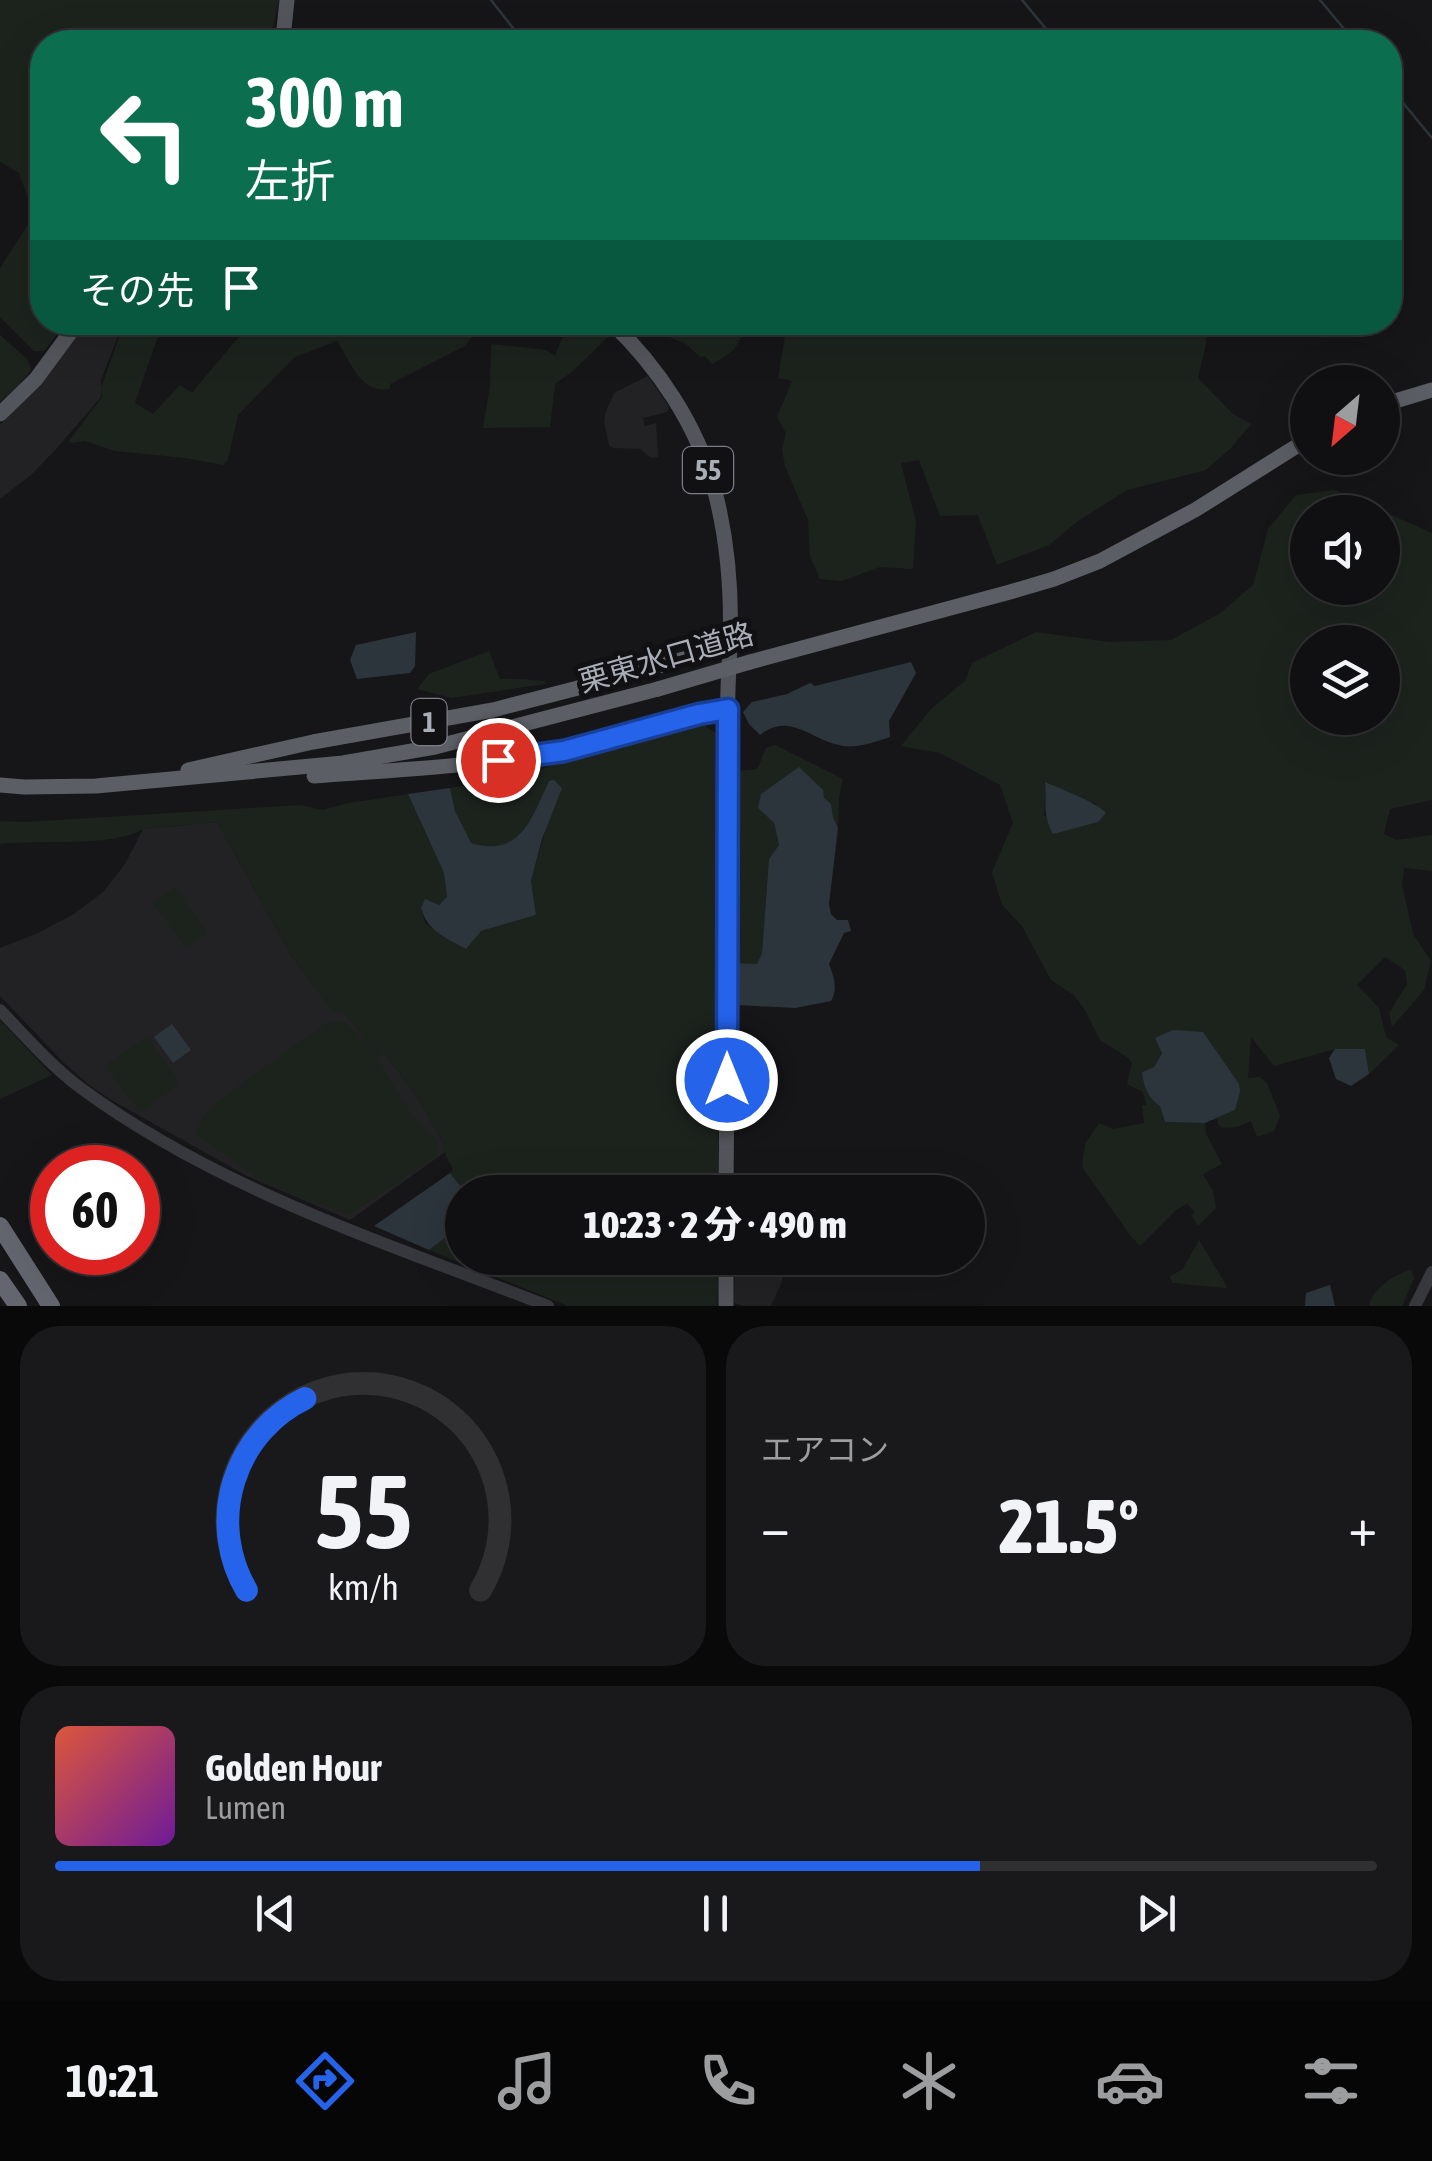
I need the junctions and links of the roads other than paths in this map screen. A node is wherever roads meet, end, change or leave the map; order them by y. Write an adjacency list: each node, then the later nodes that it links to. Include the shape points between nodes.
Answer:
1 (286, 0): 2 (main road)
2 (284, 30)
3 (68, 335): 7 (main road)
4 (625, 335): 9 (main road, 55, via 665,385 707,465 728,553)
5 (1432, 390): 6 (highway)
6 (1400, 399)
7 (0, 414)
8 (1290, 451): 11 (highway, 栗東水口道路 / 1, bridge, via 1100,561 1025,588 434,747)
9 (730, 646): 10 (main road, 55); 11 (highway, 1, via 493,710)
10 (728, 709): 11 (highway, 1, via 564,751 498,760); 14 (main road, 55)
11 (126, 784): 12 (highway, 栗東水口道路 / 1)
12 (0, 785)
13 (0, 1010): 25 (street, via 81,1088 195,1158 306,1212)
14 (726, 1175)
15 (0, 1226): 24 (highway)
16 (0, 1250): 23 (highway)
17 (1432, 1272): 27 (street)
18 (726, 1275): 26 (main road)
19 (0, 1280): 22 (highway)
20 (0, 1299): 21 (highway)
21 (5, 1306)
22 (18, 1306)
23 (39, 1306)
24 (51, 1306)
25 (548, 1306)
26 (726, 1306)
27 (1415, 1306)

